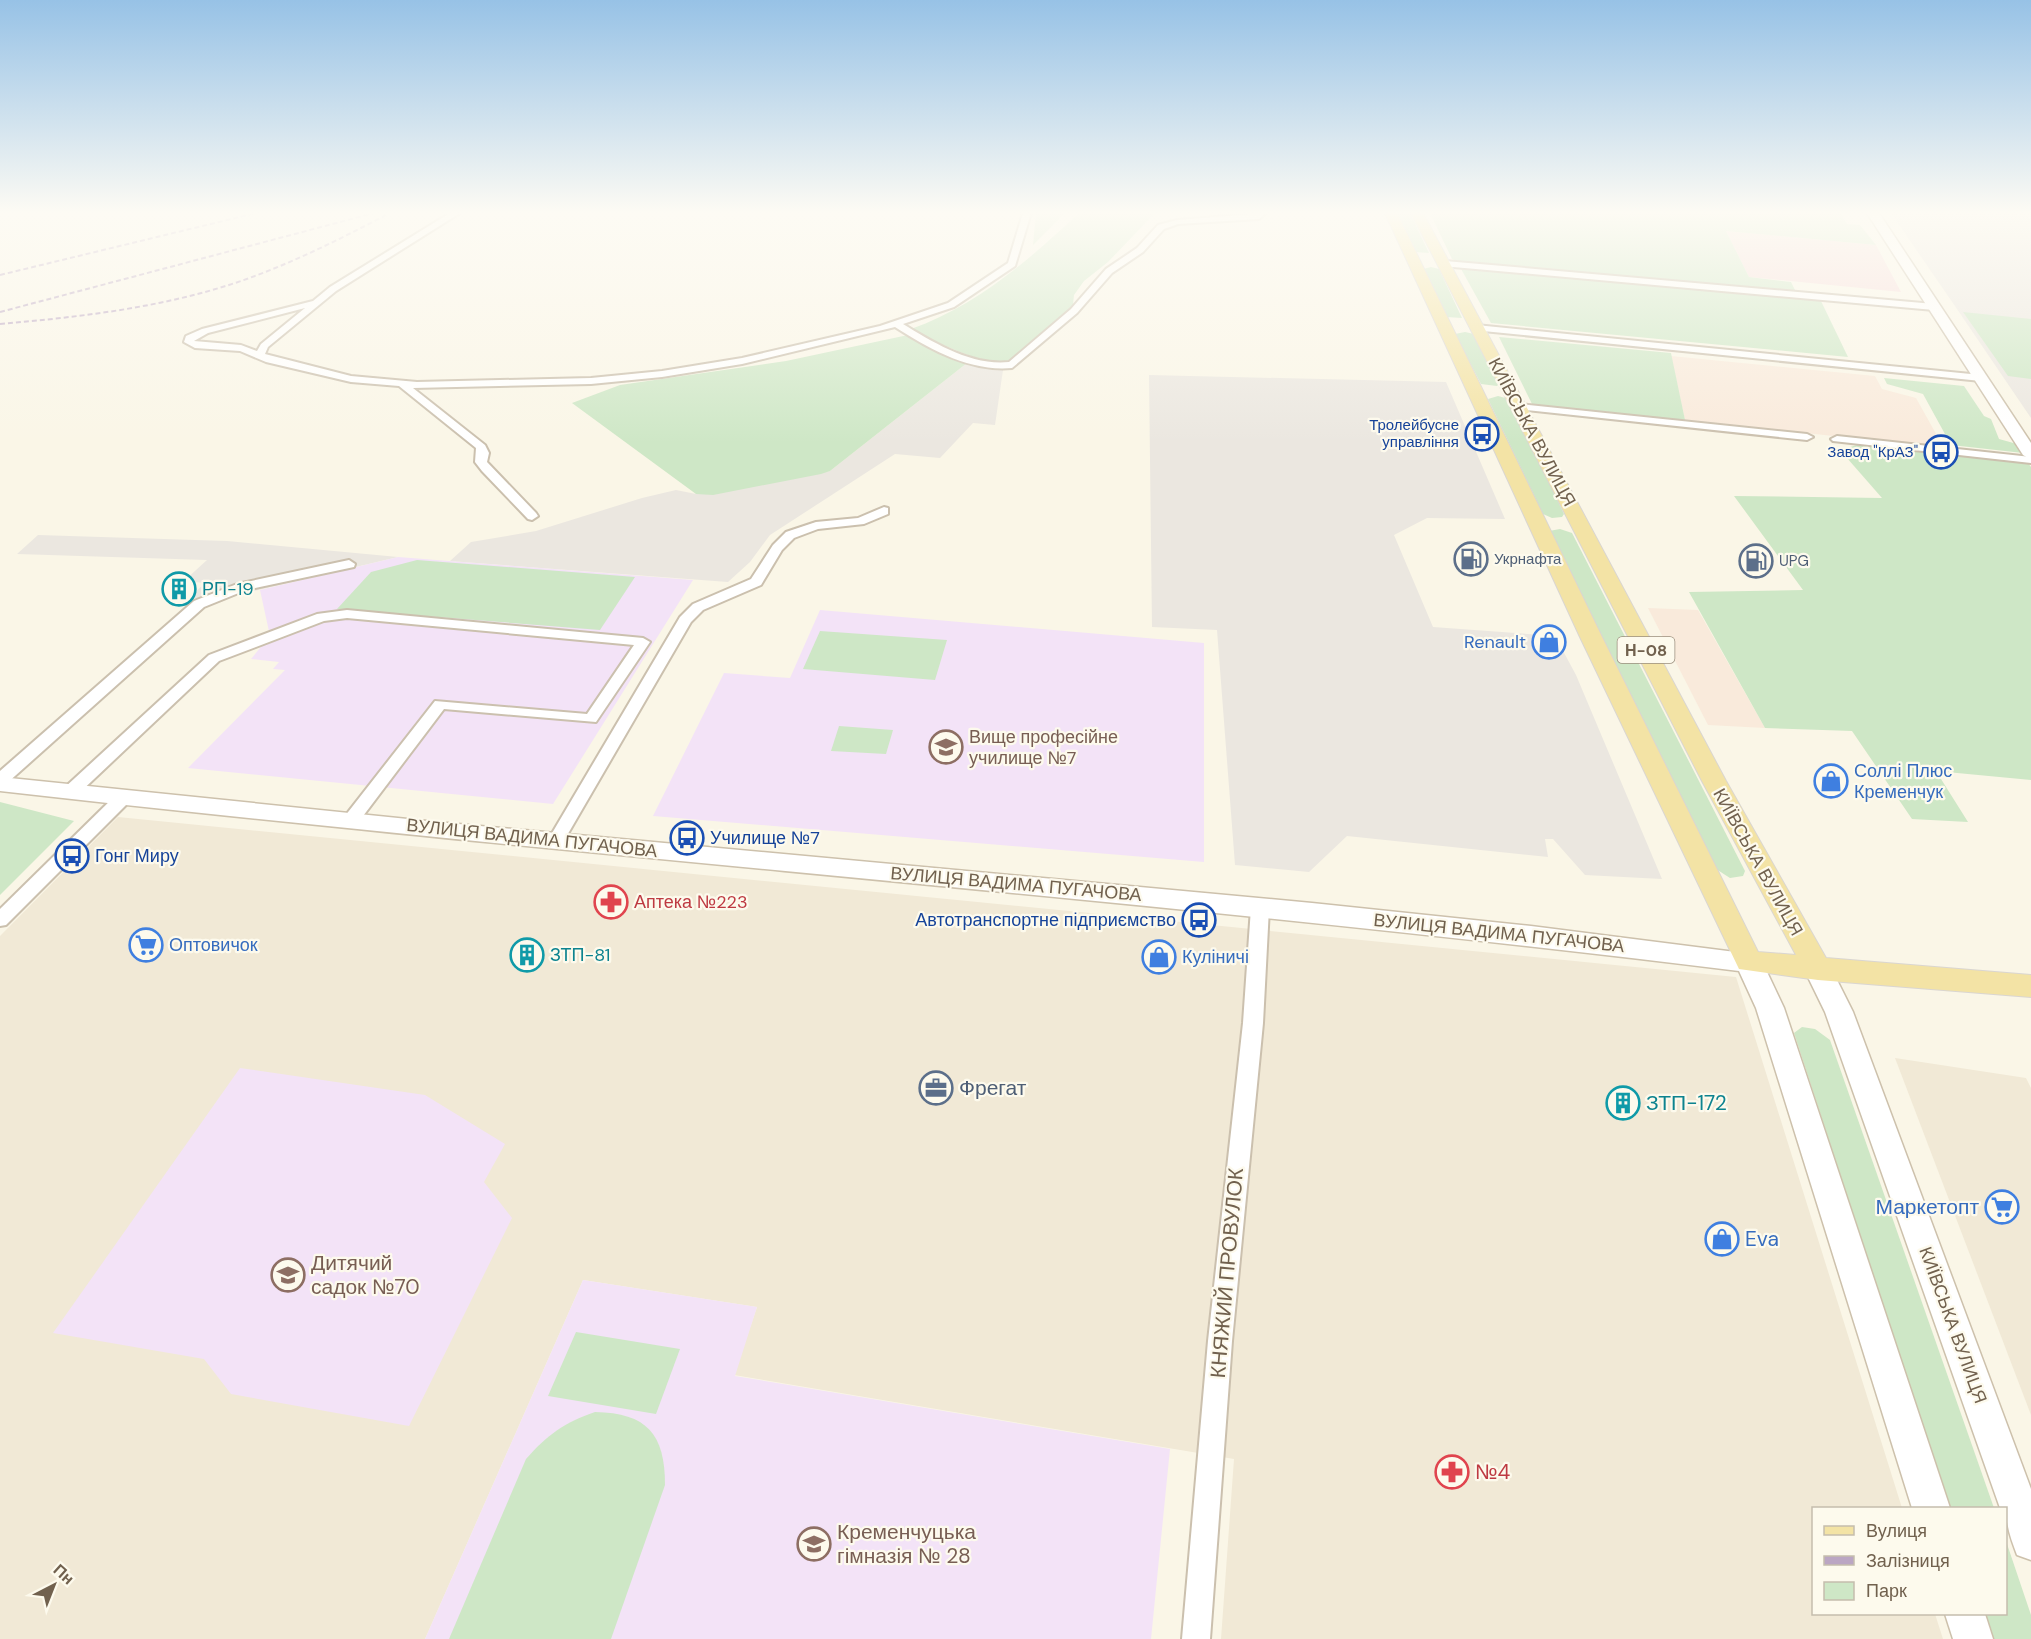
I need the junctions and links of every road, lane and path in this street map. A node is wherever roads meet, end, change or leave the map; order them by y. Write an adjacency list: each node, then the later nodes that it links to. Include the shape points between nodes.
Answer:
1 (336, 289): 8 (street)
2 (975, 289): 10 (street, via 951,305)
3 (1093, 289): 10 (street, via 1012,365 999,367 969,360)
4 (1427, 289): 11 (main road, КИЇВСЬКА ВУЛИЦЯ / Н-08)
5 (1457, 289): 12 (main road, КИЇВСЬКА ВУЛИЦЯ / Н-08)
6 (1735, 289): 9 (street)
7 (1923, 289): 9 (street)
8 (316, 302): 13 (street, via 264,346); 13 (street, via 189,338 195,345 241,348)
9 (1934, 307): 14 (street)
10 (896, 324): 15 (street, via 783,352 662,374 548,383)
11 (1444, 327): 12 (main road); 16 (main road, КИЇВСЬКА ВУЛИЦЯ / Н-08)
12 (1476, 328): 14 (street); 17 (main road, КИЇВСЬКА ВУЛИЦЯ / Н-08)
13 (260, 355): 15 (street, via 351,379)
14 (1981, 378): 20 (street)
15 (403, 385): 23 (street, via 481,447 481,462 486,469)
16 (1477, 393): 17 (main road); 24 (main road, КИЇВСЬКА ВУЛИЦЯ / Н-08)
17 (1516, 400): 18 (street); 25 (main road, КИЇВСЬКА ВУЛИЦЯ / Н-08)
18 (1807, 436)
19 (1837, 439): 21 (street)
20 (2031, 455)
21 (2031, 460)
22 (884, 511): 32 (street, via 860,521 816,526 790,535 756,582 692,613)
23 (532, 516)
24 (1538, 523): 25 (main road); 35 (main road, КИЇВСЬКА ВУЛИЦЯ / Н-08)
25 (1581, 524): 36 (main road, КИЇВСЬКА ВУЛИЦЯ / Н-08, via 1714,781)
26 (349, 564): 27 (street, via 242,587 199,604)
27 (0, 780)
28 (0, 784): 29 (street, ВУЛИЦЯ ВАДИМА ПУГАЧОВА)
29 (69, 793): 30 (street, ВУЛИЦЯ ВАДИМА ПУГАЧОВА); 31 (street, via 214,658 321,617 347,614 643,642 591,719 441,704)
30 (123, 798): 31 (street, ВУЛИЦЯ ВАДИМА ПУГАЧОВА); 34 (street)
31 (351, 820): 32 (street, ВУЛИЦЯ ВАДИМА ПУГАЧОВА)
32 (556, 840): 33 (street, ВУЛИЦЯ ВАДИМА ПУГАЧОВА)
33 (1260, 908): 35 (street, ВУЛИЦЯ ВАДИМА ПУГАЧОВА, via 1551,937); 41 (street, КНЯЖИЙ ПРОВУЛОК, via 1253,1023 1222,1318)
34 (0, 920)
35 (1749, 962): 36 (main road, ВУЛИЦЯ ВАДИМА ПУГАЧОВА); 38 (street, КИЇВСЬКА ВУЛИЦЯ, via 1770,1008)
36 (1818, 969): 37 (main road, ВУЛИЦЯ ВАДИМА ПУГАЧОВА); 39 (street, КИЇВСЬКА ВУЛИЦЯ, via 1847,1035)
37 (2031, 986)
38 (1931, 1507)
39 (2031, 1541)
40 (1965, 1615): 42 (street)
41 (1196, 1639)
42 (1973, 1639)

